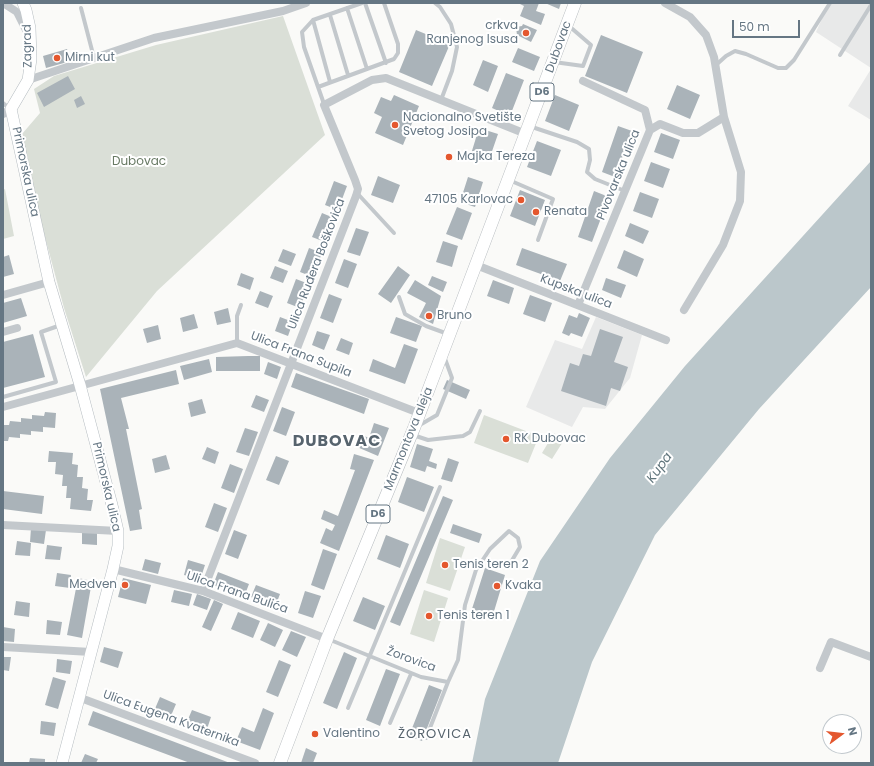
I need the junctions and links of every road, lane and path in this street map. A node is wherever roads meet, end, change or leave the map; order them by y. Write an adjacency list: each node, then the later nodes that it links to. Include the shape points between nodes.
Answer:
1 (3, 3): 17 (street, via 17,12)
2 (23, 3): 17 (main road, Zagrad, via 30,28)
3 (306, 3): 19 (street, via 283,11 154,38)
4 (362, 3): 13 (lane)
5 (365, 3): 20 (lane)
6 (384, 3): 20 (lane, via 398,44 398,53 394,59)
7 (435, 3): 29 (lane, via 452,24 457,47 452,71)
8 (575, 3): 16 (main road, Dubovac / D6)
9 (665, 3): 22 (street, via 690,17 706,35)
10 (830, 3): 22 (lane, via 794,60 786,68 778,68 735,51)
11 (871, 5): 18 (lane)
12 (81, 8): 19 (lane)
13 (347, 8): 14 (lane); 23 (lane)
14 (330, 15): 15 (lane); 24 (lane)
15 (313, 20): 27 (lane); 28 (lane, via 302,32 304,47)
16 (567, 24): 21 (main road, Dubovac / D6); 21 (lane, via 591,45 583,66)
17 (29, 38): 25 (main road, Zagrad)
18 (840, 55)
19 (94, 58): 25 (street)
20 (386, 62): 23 (lane)
21 (554, 62): 33 (main road, Dubovac / D6)
22 (715, 66): 32 (street)
23 (367, 69): 24 (lane)
24 (348, 76): 27 (lane)
25 (28, 80): 31 (main road, Zagrad)
26 (583, 81): 34 (street, via 645,110)
27 (330, 82): 28 (lane)
28 (318, 87): 30 (lane)
29 (441, 100): 30 (street, via 391,80 378,78); 33 (street)
30 (324, 105): 37 (street, Ulica Ruđera Boškovića, via 355,180)
31 (6, 109): 41 (main road, Primorska ulica)
32 (724, 117): 34 (street, Pivovarska ulica, via 698,133 684,133 660,124); 46 (street, via 741,172 740,201 723,245)
33 (527, 130): 35 (main road, Dubovac / D6); 36 (lane, via 577,142 589,149 587,172 595,179)
34 (650, 130): 36 (street, Pivovarska ulica)
35 (509, 180): 39 (lane, via 553,199); 40 (main road, Marmontova aleja / D6)
36 (625, 191): 45 (street, Pivovarska ulica)
37 (357, 193): 38 (lane); 54 (street, Ulica Ruđera Boškovića)
38 (394, 233)
39 (538, 240)
40 (476, 265): 45 (street, Kupska ulica); 50 (main road, Marmontova aleja / D6)
41 (49, 282): 42 (street); 47 (main road, Primorska ulica)
42 (3, 296)
43 (399, 297): 50 (lane, via 405,314)
44 (241, 305): 52 (lane)
45 (578, 305): 51 (street, Kupska ulica)
46 (684, 310)
47 (61, 325): 55 (main road, Primorska ulica); 56 (lane, via 41,332 56,382)
48 (17, 328): 49 (street)
49 (3, 332)
50 (449, 335): 53 (main road, Marmontova aleja / D6)
51 (666, 340)
52 (237, 343): 54 (street, Ulica Frana Supila); 55 (street, Ulica Frana Supila)
53 (443, 352): 59 (main road, Marmontova aleja / D6); 60 (lane, via 452,378 437,415)
54 (291, 363): 59 (street, Ulica Frana Supila); 66 (street, Ulica Ruđera Boškovića)
55 (80, 385): 57 (street, Ulica Frana Supila); 63 (main road, Primorska ulica)
56 (3, 397)
57 (3, 406)
58 (480, 411): 60 (lane, via 470,432 463,436 428,440)
59 (419, 413): 60 (main road, Marmontova aleja / D6)
60 (412, 431): 67 (main road, Marmontova aleja / D6)
61 (440, 487): 70 (lane)
62 (3, 525): 63 (street)
63 (118, 531): 65 (main road, Primorska ulica)
64 (508, 567): 74 (lane, Žorovica, via 520,547 518,538 509,531 490,549 476,570 466,605 458,660)
65 (113, 569): 66 (street, Ulica Frana Bulića); 69 (main road, Primorska ulica)
66 (203, 591): 67 (street, Ulica Frana Bulića)
67 (327, 639): 70 (lane, Žorovica); 81 (main road, Marmontova aleja / D6)
68 (3, 647): 69 (street)
69 (91, 652): 75 (main road, Primorska ulica)
70 (370, 656): 73 (lane, Žorovica); 76 (lane)
71 (871, 657): 72 (street, via 831,642)
72 (820, 668)
73 (411, 674): 74 (lane, Žorovica); 77 (lane)
74 (448, 682): 78 (lane)
75 (78, 697): 79 (main road, Primorska ulica); 80 (street, Ulica Eugena Kvaternika)
76 (348, 708)
77 (390, 723)
78 (426, 738)
79 (62, 763)
80 (255, 763)
81 (280, 763)

